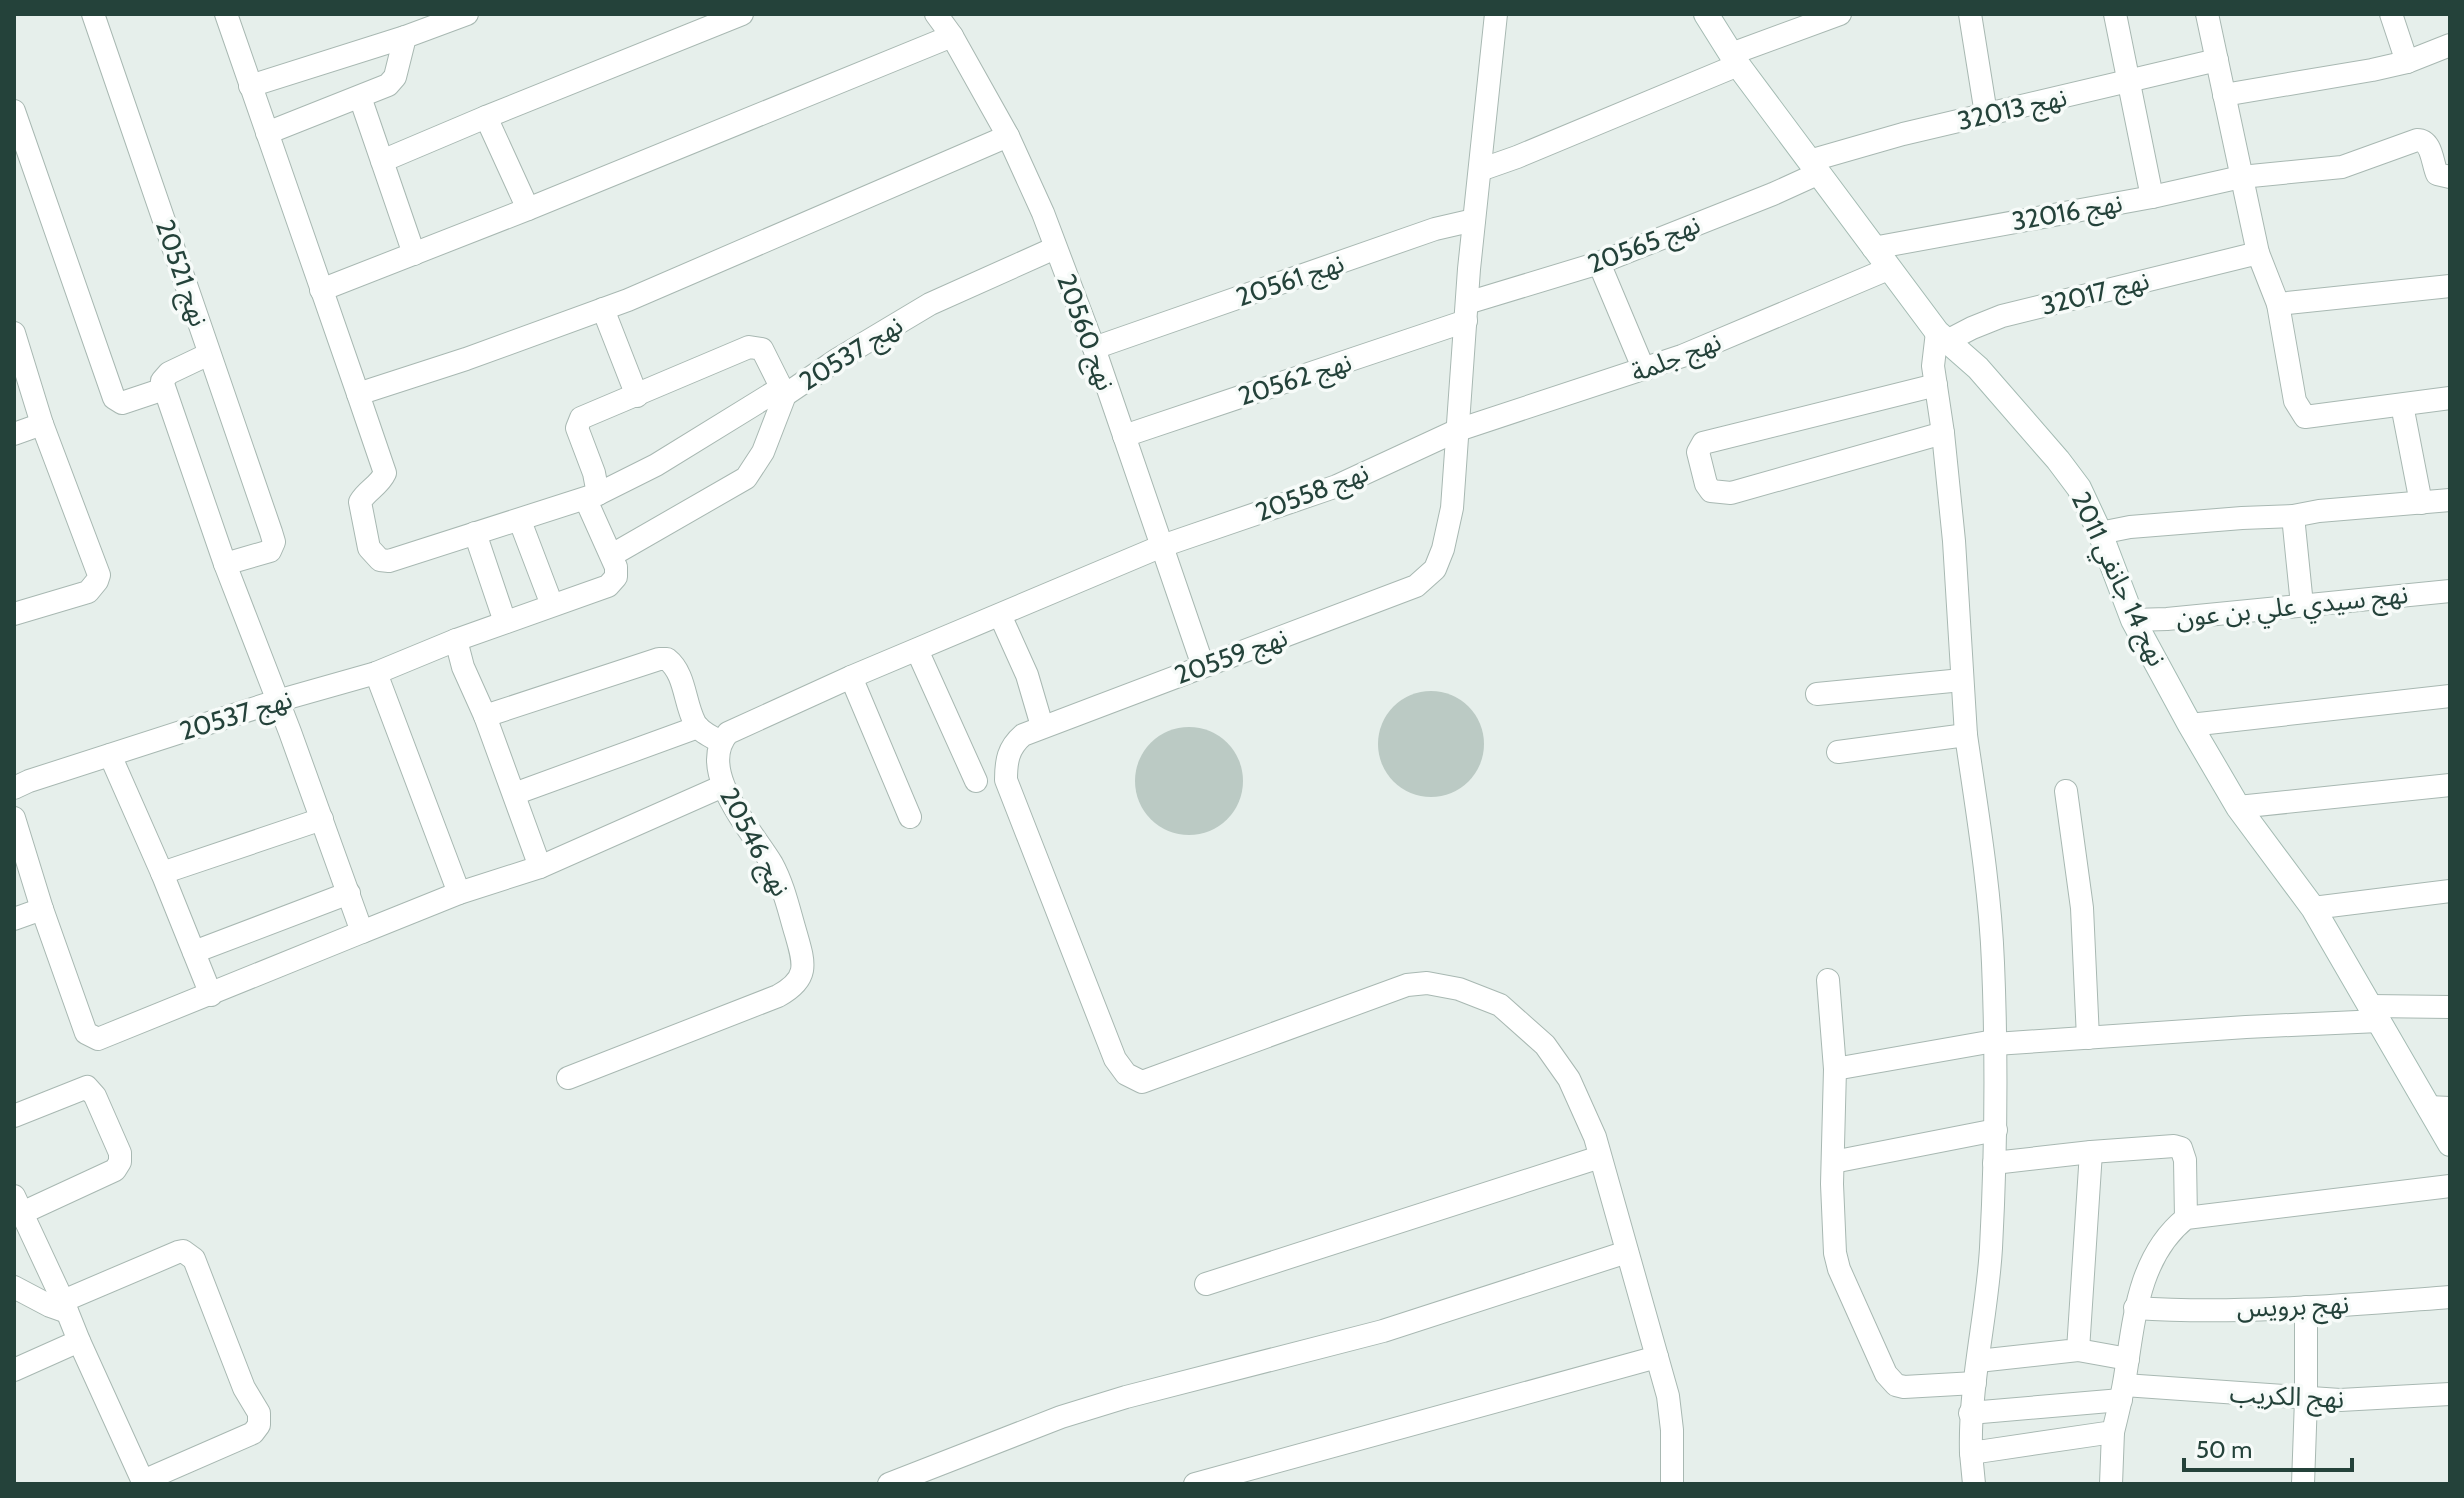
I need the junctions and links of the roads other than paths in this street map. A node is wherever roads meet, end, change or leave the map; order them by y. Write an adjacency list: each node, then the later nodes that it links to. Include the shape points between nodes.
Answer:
1 (93, 14): 50 (street, نهج 20521)
2 (226, 14): 20 (street)
3 (467, 14): 14 (street)
4 (742, 14): 25 (street)
5 (936, 14): 13 (street, نهج 20560)
6 (1496, 14): 30 (street)
7 (1706, 14): 16 (street, نهج 14 جانفي 2011)
8 (1840, 14): 16 (street)
9 (1970, 14): 24 (street)
10 (2115, 14): 19 (street)
11 (2207, 14): 17 (street)
12 (2391, 14): 18 (street)
13 (952, 36): 27 (street, نهج 20560); 34 (street)
14 (405, 42): 20 (street); 22 (street, via 392,81)
15 (2450, 45): 18 (street)
16 (1734, 60): 29 (street, نهج 14 جانفي 2011); 30 (street)
17 (2217, 60): 19 (street, نهج 32013); 21 (street)
18 (2407, 62): 21 (street)
19 (2130, 82): 24 (street, نهج 32013); 33 (street)
20 (250, 86): 26 (street)
21 (2224, 95): 31 (street)
22 (360, 97): 26 (street); 28 (street)
23 (14, 111): 53 (street, via 114,398 122,403)
24 (1986, 114): 29 (street, نهج 32013, via 1890,138)
25 (486, 117): 28 (street); 34 (street)
26 (267, 133): 43 (street)
27 (1008, 136): 37 (street, نهج 20560); 45 (street)
28 (382, 161): 38 (street)
29 (1813, 167): 36 (street, نهج 14 جانفي 2011); 40 (street, نهج 20565, via 1773,194)
30 (1480, 170): 35 (street)
31 (2241, 177): 32 (street, نهج 32016, via 2342,167 2422,140 2437,174); 33 (street, نهج 32016); 39 (street)
32 (2450, 177)
33 (2152, 197): 36 (street, نهج 32016)
34 (528, 209): 38 (street)
35 (1474, 220): 46 (street); 49 (street, نهج 20561)
36 (1883, 246): 41 (street, نهج 14 جانفي 2011)
37 (1055, 248): 49 (street, نهج 20560); 54 (street, نهج 20537, via 930,304)
38 (414, 254): 43 (street)
39 (2252, 255): 44 (street); 48 (street, نهج 32017, via 2002,316)
40 (1599, 263): 46 (street, نهج 20565); 51 (street)
41 (1888, 269): 48 (street, نهج 14 جانفي 2011); 51 (street, نهج جلمة)
42 (2450, 286): 44 (street)
43 (321, 290): 55 (street)
44 (2278, 304): 58 (street, via 2295,401 2305,417)
45 (603, 309): 55 (street); 56 (street)
46 (1467, 312): 60 (street); 63 (street, نهج 20562)
47 (14, 333): 59 (street)
48 (1942, 337): 52 (street, via 1933,351); 70 (street, نهج 14 جانفي 2011, via 1978,368 2058,460 2079,488)
49 (1101, 346): 63 (street, نهج 20560)
50 (209, 354): 53 (street, via 164,375); 73 (street, نهج 20521, via 274,542 270,551)
51 (1644, 370): 60 (street, نهج جلمة)
52 (1936, 385): 61 (street); 61 (street, via 1703,443 1698,452 1711,491 1731,493)
53 (164, 389): 73 (street)
54 (783, 392): 56 (street, via 762,349 754,346); 64 (street); 72 (street, نهج 20537, via 763,452 746,478)
55 (358, 394): 69 (street, via 385,473 360,502 373,553 389,561)
56 (637, 396): 64 (street, via 581,418)
57 (2450, 398): 58 (street)
58 (2402, 405): 66 (street)
59 (42, 424): 62 (street); 77 (street, via 99,575 88,592)
60 (1458, 430): 71 (street, نهج 20558, via 1337,486); 83 (street, نهج 20559, via 1452,508 1435,569 1416,586)
61 (1943, 433): 86 (street)
62 (14, 434)
63 (1124, 436): 71 (street, نهج 20560)
64 (592, 497): 68 (street); 72 (street)
65 (2450, 500): 66 (street)
66 (2421, 503): 67 (street)
67 (2293, 516): 70 (street); 76 (street)
68 (520, 521): 69 (street); 75 (street)
69 (475, 533): 80 (street)
70 (2100, 533): 79 (street, نهج 14 جانفي 2011)
71 (1162, 546): 78 (street); 83 (street, نهج 20560)
72 (612, 555): 75 (street, نهج 20537, via 616,573 608,586)
73 (225, 564): 89 (street)
74 (2450, 591): 76 (street, نهج سيدي علي بن عون)
75 (552, 605): 80 (street, نهج 20537)
76 (2302, 605): 79 (street, نهج سيدي علي بن عون)
77 (14, 614)
78 (1000, 615): 82 (street); 93 (street, via 1027,675)
79 (2133, 620): 91 (street, نهج 14 جانفي 2011)
80 (505, 622): 81 (street, نهج 20537)
81 (449, 643): 84 (street, نهج 20537); 90 (street)
82 (917, 650): 85 (street); 98 (street)
83 (1203, 666): 93 (street, نهج 20559)
84 (376, 673): 89 (street, نهج 20537); 112 (street)
85 (851, 677): 95 (street, via 728,733); 105 (street)
86 (1962, 680): 87 (street); 94 (street)
87 (1817, 694)
88 (2450, 696): 91 (street)
89 (277, 701): 97 (street, نهج 20537); 107 (street)
90 (485, 716): 92 (street, via 667,659 677,670); 103 (street)
91 (2190, 725): 104 (street, نهج 14 جانفي 2011)
92 (698, 727): 95 (street); 103 (street)
93 (1032, 730): 131 (street, via 1008,754 1006,780 1115,1059 1126,1074 1142,1082 1160,1078 1407,985 1427,983 1500,1005 1545,1045 1569,1079)
94 (1966, 735): 96 (street); 123 (street, via 1984,856)
95 (720, 742): 101 (street, نهج 20546)
96 (1838, 752)
97 (110, 755): 99 (street, نهج 20537); 109 (street)
98 (976, 781)
99 (22, 784)
100 (2450, 785): 104 (street)
101 (723, 786): 108 (street); 125 (street, نهج 20546, via 782,885 803,959 802,976 778,996)
102 (2066, 791): 122 (street, via 2082,908)
103 (514, 794): 108 (street)
104 (2238, 807): 113 (street, نهج 14 جانفي 2011)
105 (910, 817)
106 (14, 818): 114 (street)
107 (322, 819): 109 (street); 111 (street)
108 (540, 867): 112 (street)
109 (162, 873): 117 (street)
110 (2450, 891): 113 (street)
111 (349, 893): 116 (street); 117 (street)
112 (459, 893): 116 (street)
113 (2313, 908): 121 (street, نهج 14 جانفي 2011)
114 (42, 909): 115 (street); 119 (street, via 89,1036 98,1039)
115 (14, 919)
116 (362, 932): 119 (street)
117 (194, 952): 119 (street)
118 (1828, 980): 124 (street)
119 (211, 995)
120 (2450, 1007): 121 (street)
121 (2374, 1013): 122 (street); 126 (street, نهج 14 جانفي 2011)
122 (2088, 1038): 123 (street)
123 (1995, 1042): 124 (street); 128 (street)
124 (1835, 1069): 132 (street)
125 (568, 1078)
126 (2439, 1107): 129 (street, نهج 14 جانفي 2011)
127 (14, 1116): 135 (street, via 87,1087 120,1153 115,1170)
128 (1996, 1130): 132 (street); 133 (street)
129 (2450, 1144)
130 (2091, 1152): 133 (street); 136 (street, via 2181,1148); 145 (street)
131 (1600, 1157): 137 (street); 138 (street)
132 (1833, 1162): 149 (street, via 1837,1261 1886,1374 1904,1387)
133 (1994, 1163): 149 (street, via 1991,1251)
134 (2450, 1186): 136 (street)
135 (18, 1204): 141 (street)
136 (2186, 1218): 143 (street, via 2156,1252)
137 (1627, 1252): 146 (street); 157 (street, via 1383,1331 1061,1417)
138 (1206, 1284)
139 (14, 1287): 141 (street, via 50,1306)
140 (2450, 1297): 142 (street, نهج برويس)
141 (65, 1307): 144 (street); 156 (street, via 178,1252 194,1259 244,1388 259,1413 259,1425 253,1433)
142 (2306, 1307): 143 (street, نهج برويس); 152 (street)
143 (2135, 1308): 147 (street)
144 (79, 1341): 148 (street); 156 (street)
145 (2078, 1350): 147 (street); 149 (street)
146 (1657, 1357): 158 (street); 159 (street, via 1668,1396)
147 (2128, 1359): 150 (street)
148 (14, 1370)
149 (1977, 1372): 153 (street)
150 (2122, 1393): 152 (street, نهج الكريب); 153 (street, نهج الكريب); 154 (street)
151 (2450, 1394): 152 (street, نهج الكريب)
152 (2306, 1399): 162 (street)
153 (1970, 1413): 155 (street)
154 (2113, 1432): 155 (street); 161 (street)
155 (1971, 1453): 160 (street)
156 (143, 1482)
157 (889, 1484)
158 (1195, 1484)
159 (1672, 1484)
160 (1974, 1484)
161 (2111, 1484)
162 (2303, 1484)

